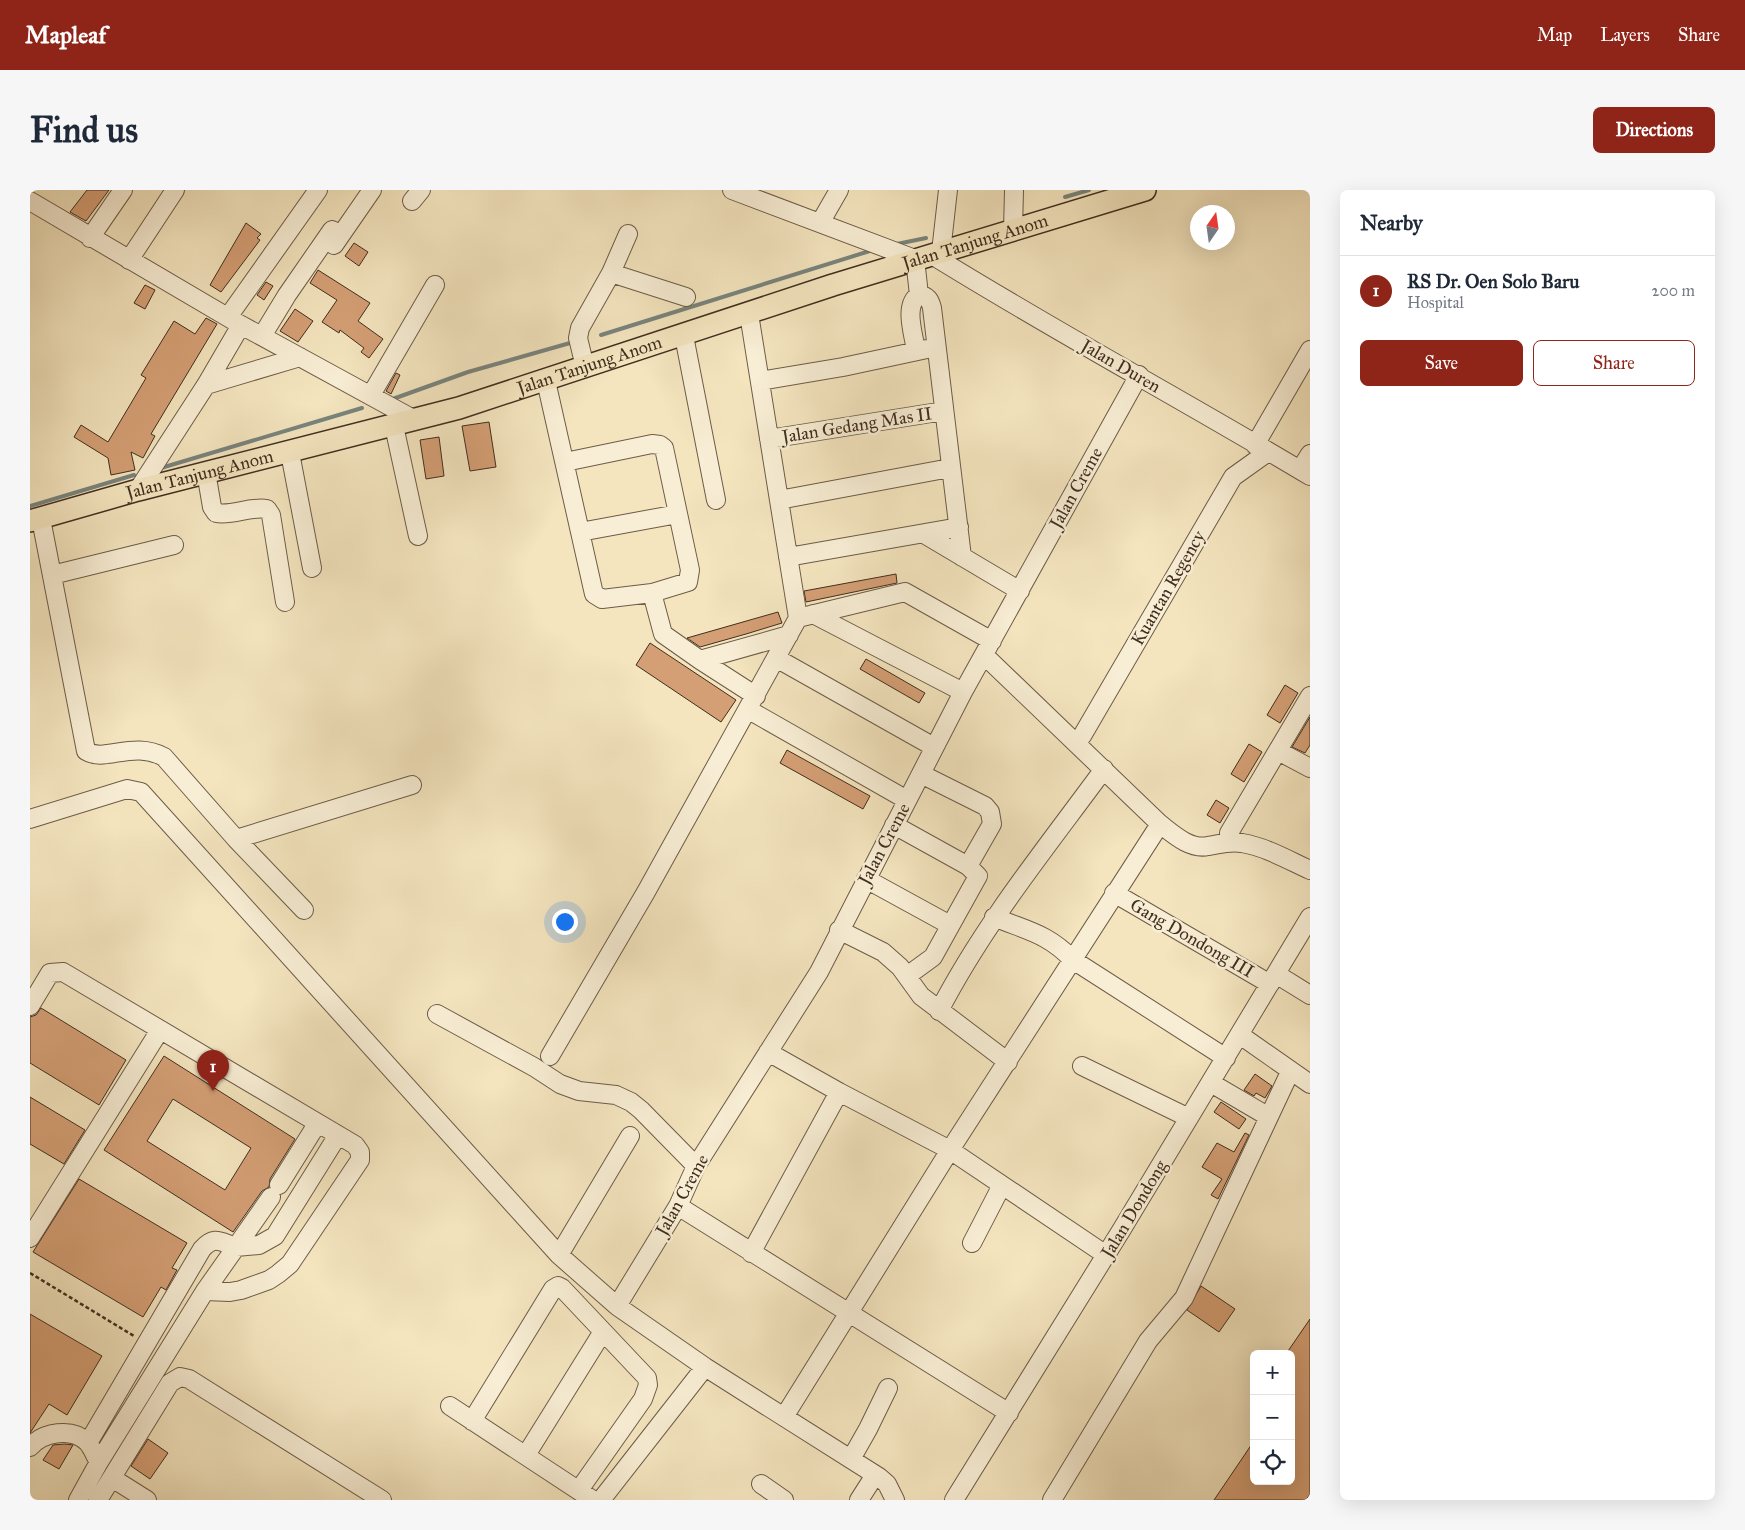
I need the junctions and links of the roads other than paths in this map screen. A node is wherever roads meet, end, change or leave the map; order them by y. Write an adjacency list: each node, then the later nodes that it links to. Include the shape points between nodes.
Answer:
1 (123, 190): 14 (street)
2 (175, 190): 16 (street)
3 (318, 190): 22 (street)
4 (372, 190): 23 (street, via 287,295)
5 (839, 190): 11 (street)
6 (948, 190): 15 (street)
7 (1014, 190): 12 (street)
8 (1145, 190): 12 (main road, Jalan Tanjung Anom)
9 (739, 191): 11 (street, Jalan Duren)
10 (32, 201): 14 (street)
11 (820, 223): 15 (street, Jalan Duren, via 894,250)
12 (1013, 230): 15 (main road, Jalan Tanjung Anom)
13 (628, 234): 17 (street)
14 (90, 238): 16 (street)
15 (929, 255): 19 (street); 21 (main road, Jalan Tanjung Anom); 30 (street, Jalan Duren)
16 (129, 260): 22 (street)
17 (611, 273): 20 (street); 29 (street, via 580,328 578,338)
18 (435, 285): 34 (street)
19 (919, 295): 25 (street, via 930,301); 27 (street, via 910,309)
20 (686, 297)
21 (749, 314): 24 (main road, Jalan Tanjung Anom); 32 (street)
22 (234, 321): 23 (street); 33 (street)
23 (262, 336): 28 (street)
24 (684, 336): 29 (main road, Jalan Tanjung Anom); 47 (street)
25 (937, 347): 27 (street); 35 (street)
26 (1310, 350): 39 (street)
27 (916, 351): 32 (street)
28 (300, 357): 33 (street); 34 (street)
29 (584, 367): 31 (main road, Jalan Tanjung Anom)
30 (1139, 375): 39 (street, Jalan Duren); 60 (street, Jalan Creme)
31 (546, 381): 36 (main road, Jalan Tanjung Anom); 42 (street)
32 (760, 381): 38 (street)
33 (206, 385): 46 (street)
34 (371, 395): 36 (street)
35 (944, 411): 38 (street, Jalan Gedang Mas II); 43 (street)
36 (415, 420): 37 (main road, Jalan Tanjung Anom)
37 (394, 426): 40 (main road, Jalan Tanjung Anom); 54 (street)
38 (769, 440): 48 (street)
39 (1261, 448): 45 (street, Jalan Duren); 71 (street, Kuantan Regency, via 1233,477)
40 (290, 453): 44 (main road, Jalan Tanjung Anom); 58 (street)
41 (1310, 454): 45 (street)
42 (565, 462): 49 (street, via 660,444 667,454); 52 (street)
43 (950, 468): 48 (street); 51 (street)
44 (206, 472): 46 (main road, Jalan Tanjung Anom); 62 (street, via 216,513 258,507 267,508 271,514)
45 (1305, 473)
46 (138, 490): 50 (main road, Jalan Tanjung Anom)
47 (716, 500)
48 (779, 500): 56 (street)
49 (678, 514): 52 (street); 61 (street, via 690,577 684,585)
50 (35, 520): 59 (street)
51 (959, 527): 53 (street); 57 (street)
52 (580, 532): 61 (street, via 593,590 598,597)
53 (924, 534): 56 (street); 57 (street)
54 (418, 536)
55 (174, 546): 59 (street)
56 (788, 557): 63 (street)
57 (962, 557): 60 (street)
58 (312, 568)
59 (52, 575): 83 (street, via 86,751 98,755 132,749 152,750 164,757)
60 (1020, 591): 65 (street, Jalan Creme)
61 (652, 593): 67 (street, via 663,634)
62 (286, 602)
63 (806, 616): 64 (street); 65 (street, via 905,592); 68 (street)
64 (789, 635): 66 (street); 67 (street)
65 (988, 648): 68 (street, Jalan Creme); 75 (street)
66 (776, 658): 70 (street); 72 (street)
67 (700, 660): 70 (street)
68 (963, 692): 72 (street, Jalan Creme)
69 (1310, 696): 73 (street)
70 (752, 703): 78 (street); 103 (street)
71 (1082, 736)
72 (934, 747): 76 (street, Jalan Creme)
73 (1278, 751): 74 (street); 82 (street)
74 (1310, 768)
75 (1104, 769): 80 (street); 89 (street)
76 (921, 774): 78 (street, Jalan Creme); 84 (street, via 985,806 990,812 992,824)
77 (412, 785): 83 (street)
78 (907, 800): 81 (street, Jalan Creme)
79 (30, 819): 124 (street, via 127,789 141,792)
80 (1160, 824): 85 (street, via 1178,838 1197,846 1228,841 1251,845); 87 (street)
81 (894, 825): 84 (street); 86 (street, Jalan Creme)
82 (1229, 833)
83 (236, 839): 88 (street)
84 (968, 866): 91 (street, via 978,878)
85 (1310, 870)
86 (866, 878): 91 (street); 92 (street, Jalan Creme)
87 (1114, 893): 93 (street); 95 (street, Gang Dondong III)
88 (304, 910)
89 (994, 917): 93 (street, via 1046,936); 98 (street)
90 (1310, 917): 95 (street, Jalan Dondong)
91 (950, 926): 94 (street, via 933,957)
92 (839, 930): 94 (street, via 883,952); 102 (street, Jalan Creme, via 819,972)
93 (1073, 960): 104 (street); 105 (street)
94 (907, 976): 98 (street, via 921,996)
95 (1273, 979): 96 (street, Gang Dondong III); 101 (street, Jalan Dondong)
96 (1310, 995)
97 (30, 1006): 100 (street, via 50,973 57,971)
98 (939, 1011): 105 (street)
99 (437, 1014): 117 (street, via 560,1084 579,1090 616,1094 631,1102)
100 (160, 1030): 113 (street); 120 (street)
101 (1240, 1035): 104 (street, Jalan Dondong); 107 (street)
102 (768, 1052): 110 (street); 117 (street, Jalan Creme)
103 (550, 1056)
104 (1226, 1058): 108 (street, Jalan Dondong)
105 (1008, 1062): 116 (street)
106 (1082, 1066): 112 (street)
107 (1290, 1072): 109 (street); 111 (street)
108 (1211, 1083): 111 (street); 112 (street, Jalan Dondong)
109 (1310, 1084)
110 (839, 1092): 116 (street); 123 (street)
111 (1269, 1117): 154 (street, via 1184,1298 1148,1341)
112 (1189, 1118): 125 (street, Jalan Dondong)
113 (317, 1124): 114 (street); 122 (street)
114 (338, 1135): 122 (street, via 275,1236 260,1246); 126 (street, via 355,1145 360,1152 360,1160 290,1264 269,1280 241,1290)
115 (630, 1136): 124 (street)
116 (950, 1150): 118 (street); 128 (street)
117 (696, 1166): 119 (street, Jalan Creme)
118 (1002, 1185): 121 (street); 125 (street)
119 (678, 1206): 123 (street); 127 (street, Jalan Creme)
120 (30, 1238)
121 (972, 1243)
122 (236, 1247): 126 (street); 136 (street, via 210,1240 202,1249)
123 (751, 1253): 128 (street)
124 (559, 1254): 127 (street)
125 (1106, 1255): 133 (street, Jalan Dondong)
126 (205, 1291): 140 (street)
127 (616, 1306): 130 (street)
128 (849, 1314): 133 (street); 134 (street)
129 (602, 1333): 135 (street, via 562,1288 555,1286); 138 (street); 144 (street, via 647,1378 648,1385)
130 (705, 1367): 134 (street); 149 (street)
131 (888, 1388): 139 (street)
132 (450, 1406): 135 (street)
133 (1009, 1413): 153 (street, Jalan Dondong)
134 (784, 1417): 139 (street)
135 (472, 1421): 138 (street)
136 (88, 1442): 137 (street, via 74,1434 58,1433 38,1440); 140 (street)
137 (30, 1447)
138 (526, 1455): 144 (street)
139 (851, 1459): 141 (street)
140 (99, 1462): 145 (street)
141 (875, 1475): 151 (street); 152 (street, via 886,1484)
142 (112, 1478): 146 (street); 147 (street); 148 (street, via 170,1383 180,1377 189,1379)
143 (761, 1484): 150 (street)
144 (586, 1495)
145 (78, 1500)
146 (98, 1500)
147 (148, 1500)
148 (382, 1500)
149 (600, 1500)
150 (784, 1500)
151 (859, 1500)
152 (895, 1500)
153 (954, 1500)
154 (1052, 1500)

